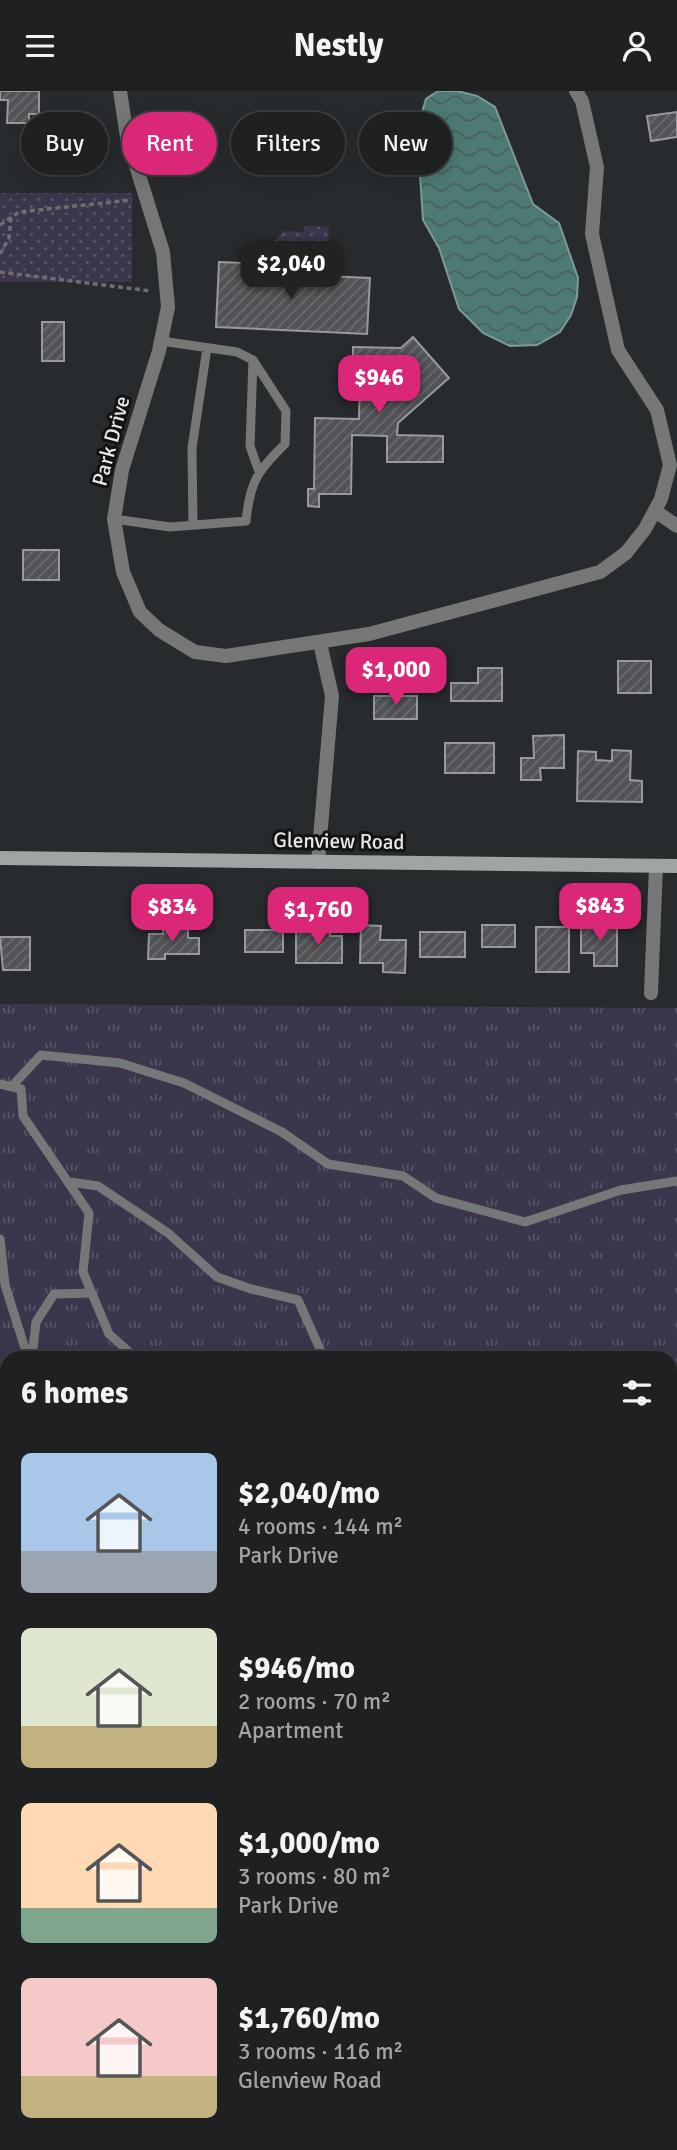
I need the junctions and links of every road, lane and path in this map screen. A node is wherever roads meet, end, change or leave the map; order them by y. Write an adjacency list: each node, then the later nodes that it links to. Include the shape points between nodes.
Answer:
1 (120, 91): 9 (street, Park Drive, via 127,137 163,251 168,307)
2 (576, 91): 13 (street, Park Drive, via 597,167 592,234 618,350 657,410 670,465)
3 (126, 200): 4 (path, via 51,206)
4 (11, 217): 5 (path); 6 (path, via 9,238)
5 (0, 225)
6 (0, 254)
7 (0, 272): 8 (path)
8 (147, 290)
9 (161, 341): 10 (lane); 14 (street, Park Drive, via 122,470)
10 (207, 348): 11 (lane, via 237,352); 15 (lane, via 192,448)
11 (253, 360): 12 (lane, via 249,432); 12 (lane, via 286,411 285,444)
12 (258, 470): 15 (lane, via 248,494 246,521)
13 (655, 511): 16 (street); 17 (street, Park Drive, via 626,552 600,572)
14 (114, 519): 15 (lane, via 170,527); 17 (street, Park Drive, via 123,572 140,612 195,652 226,656)
15 (193, 525)
16 (677, 526)
17 (320, 643): 19 (street, via 332,696)
18 (0, 858): 19 (main road, Glenview Road)
19 (318, 862): 20 (main road, Glenview Road)
20 (656, 866): 21 (main road, Glenview Road); 22 (street)
21 (677, 866)
22 (651, 993)
23 (0, 1084): 24 (lane)
24 (12, 1086): 25 (lane, via 41,1055 120,1063 184,1083 282,1132 328,1164 403,1176 436,1198 525,1222 621,1190); 26 (lane, via 21,1089 23,1116)
25 (677, 1181)
26 (69, 1182): 28 (lane, via 89,1213 83,1272); 32 (lane, via 99,1186 168,1233 217,1277 298,1300)
27 (0, 1239): 29 (lane, via 5,1285)
28 (92, 1293): 30 (lane, via 54,1294 36,1322); 31 (lane, via 109,1334)
29 (28, 1351)
30 (31, 1351)
31 (128, 1351)
32 (321, 1351)

